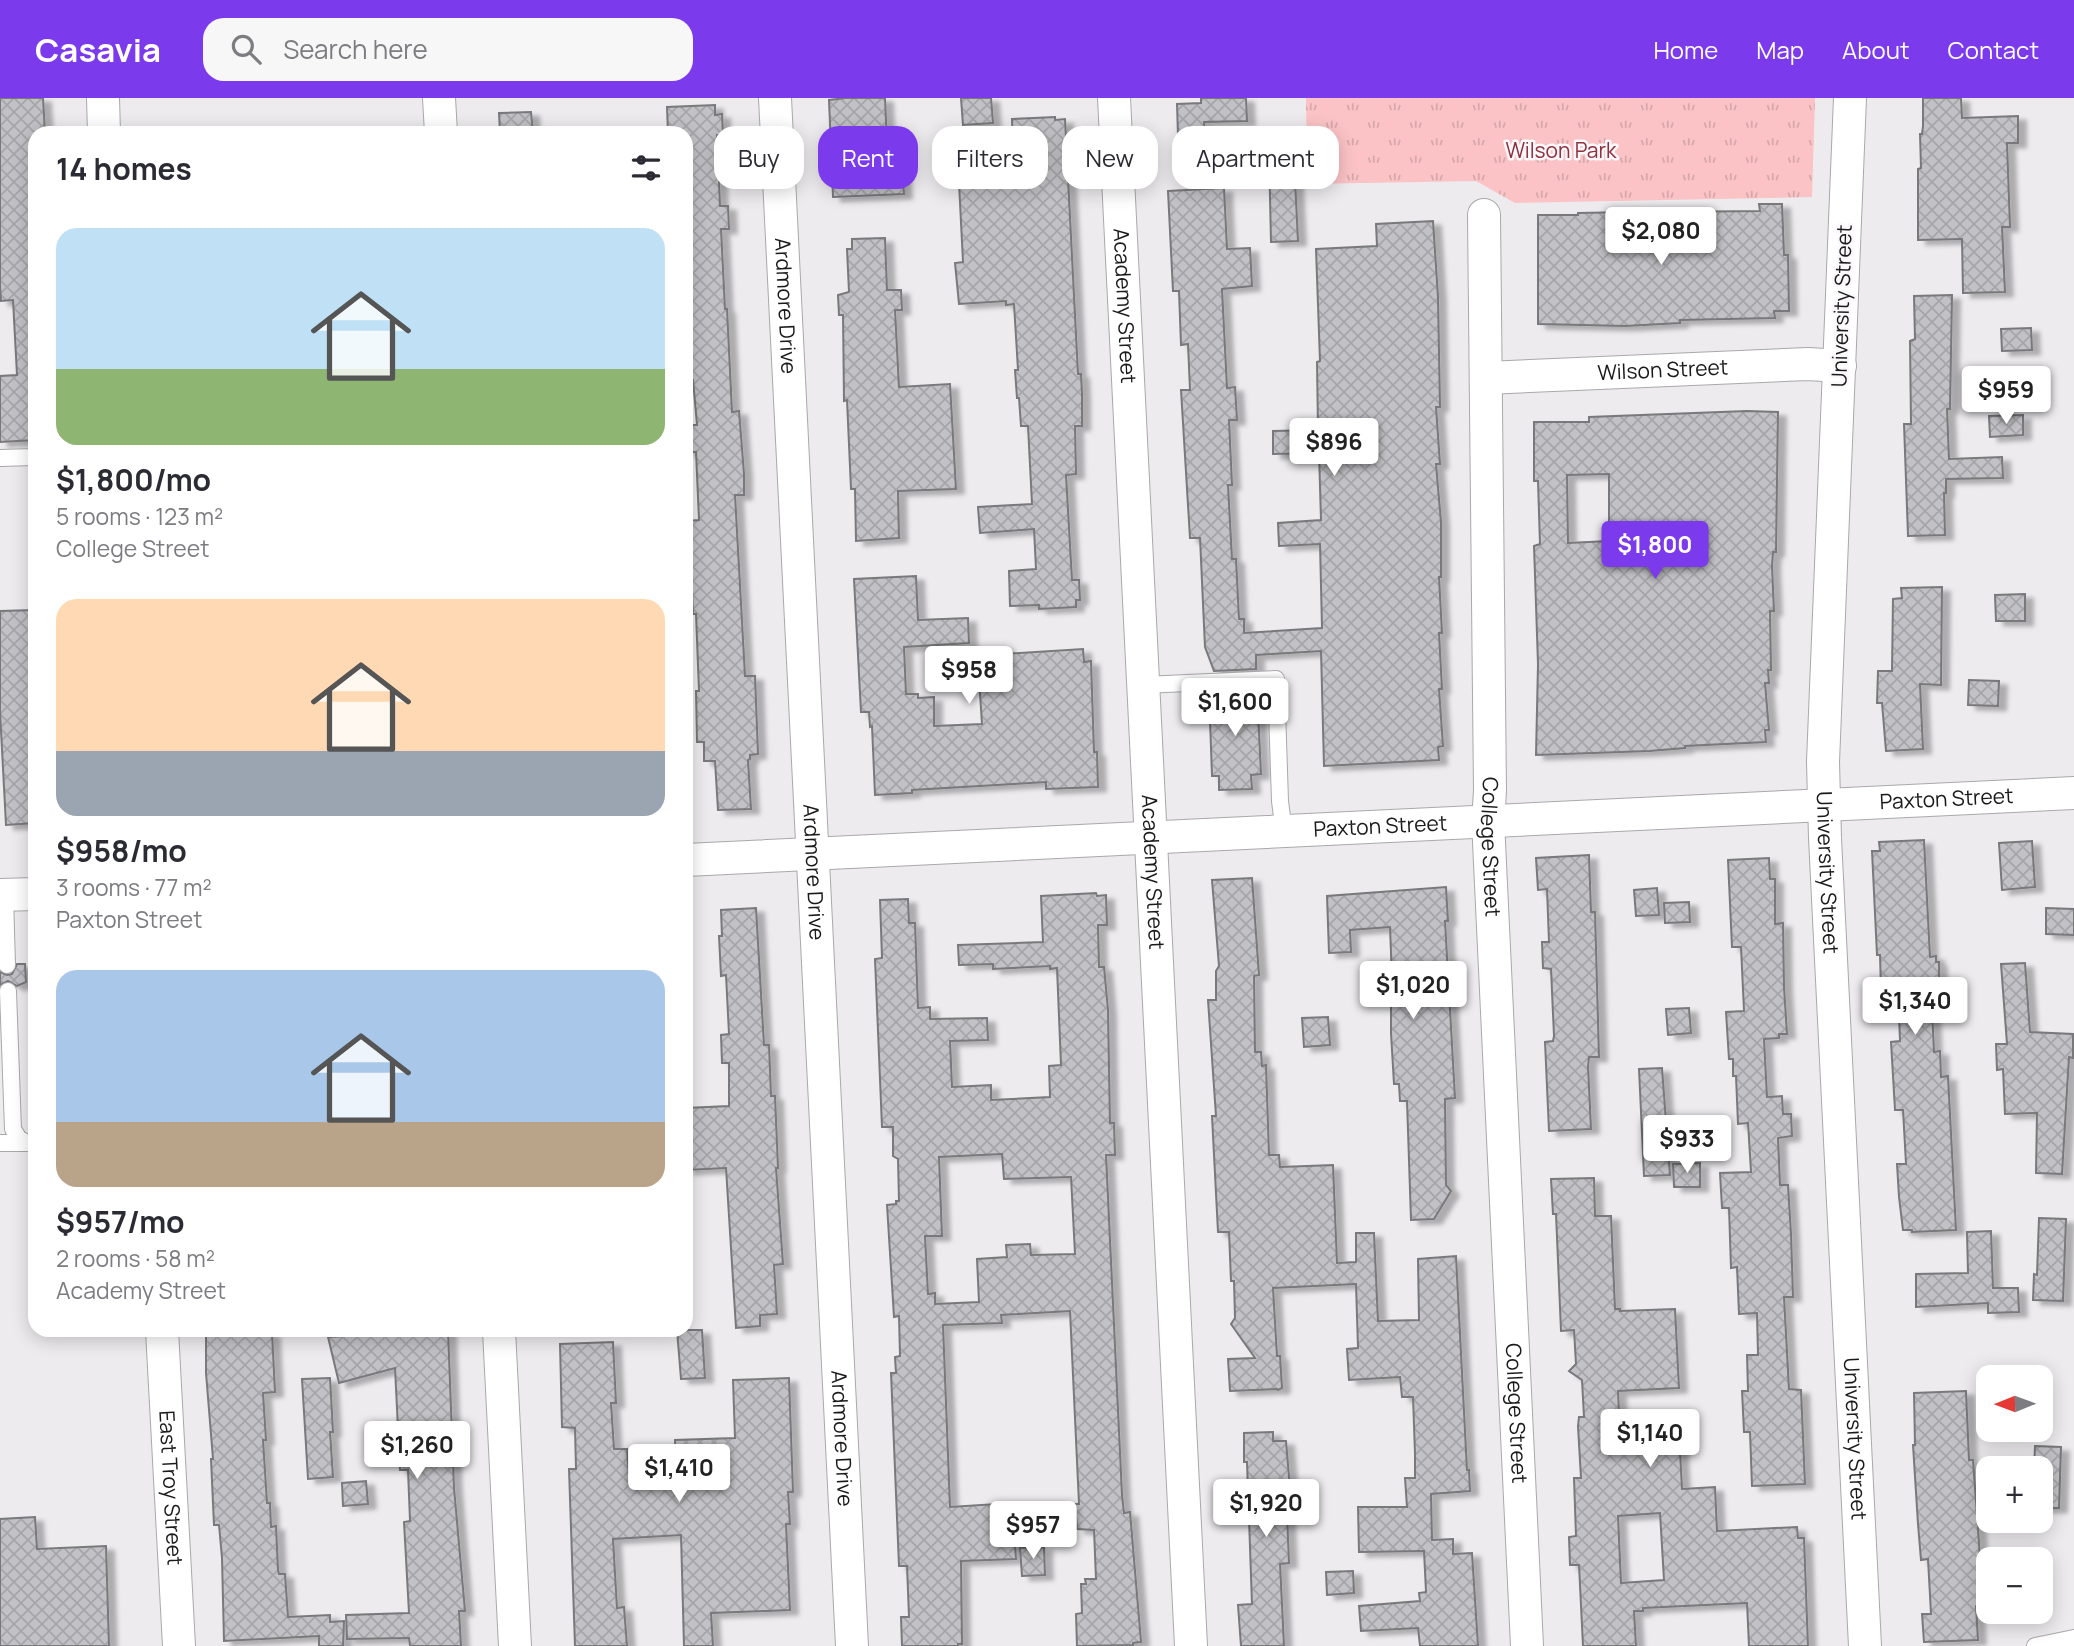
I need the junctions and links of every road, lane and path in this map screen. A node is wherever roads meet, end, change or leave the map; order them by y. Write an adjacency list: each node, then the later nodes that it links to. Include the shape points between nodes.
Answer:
1 (103, 98): 6 (street)
2 (439, 98): 7 (street)
3 (775, 98): 19 (street, Ardmore Drive)
4 (1114, 98): 13 (street, Academy Street)
5 (1850, 98): 9 (street, University Street)
6 (104, 126)
7 (441, 126)
8 (1484, 215): 10 (street, College Street)
9 (1840, 366): 10 (street, Wilson Street); 15 (street, University Street)
10 (1486, 378): 16 (street, College Street)
11 (28, 457): 12 (lane)
12 (0, 458)
13 (1143, 685): 17 (lane, via 1276,678); 18 (street, Academy Street)
14 (2074, 793): 15 (street, Paxton Street)
15 (1824, 806): 16 (street, Paxton Street); 35 (street, University Street)
16 (1488, 821): 17 (street, Paxton Street); 34 (street, College Street)
17 (1283, 832): 18 (street, Paxton Street)
18 (1151, 838): 19 (street, Paxton Street); 33 (street, Academy Street)
19 (813, 854): 20 (street, Paxton Street); 32 (street, Ardmore Drive)
20 (693, 860)
21 (13, 895): 22 (lane)
22 (7, 965)
23 (8, 991): 24 (lane, via 13,1129 19,1139)
24 (28, 1142)
25 (0, 1143): 26 (lane)
26 (28, 1143)
27 (162, 1337): 30 (street, East Troy Street)
28 (499, 1337): 31 (street)
29 (2074, 1638): 36 (lane)
30 (179, 1646)
31 (515, 1646)
32 (852, 1646)
33 (1191, 1646)
34 (1527, 1646)
35 (1865, 1646)
36 (2035, 1646)

